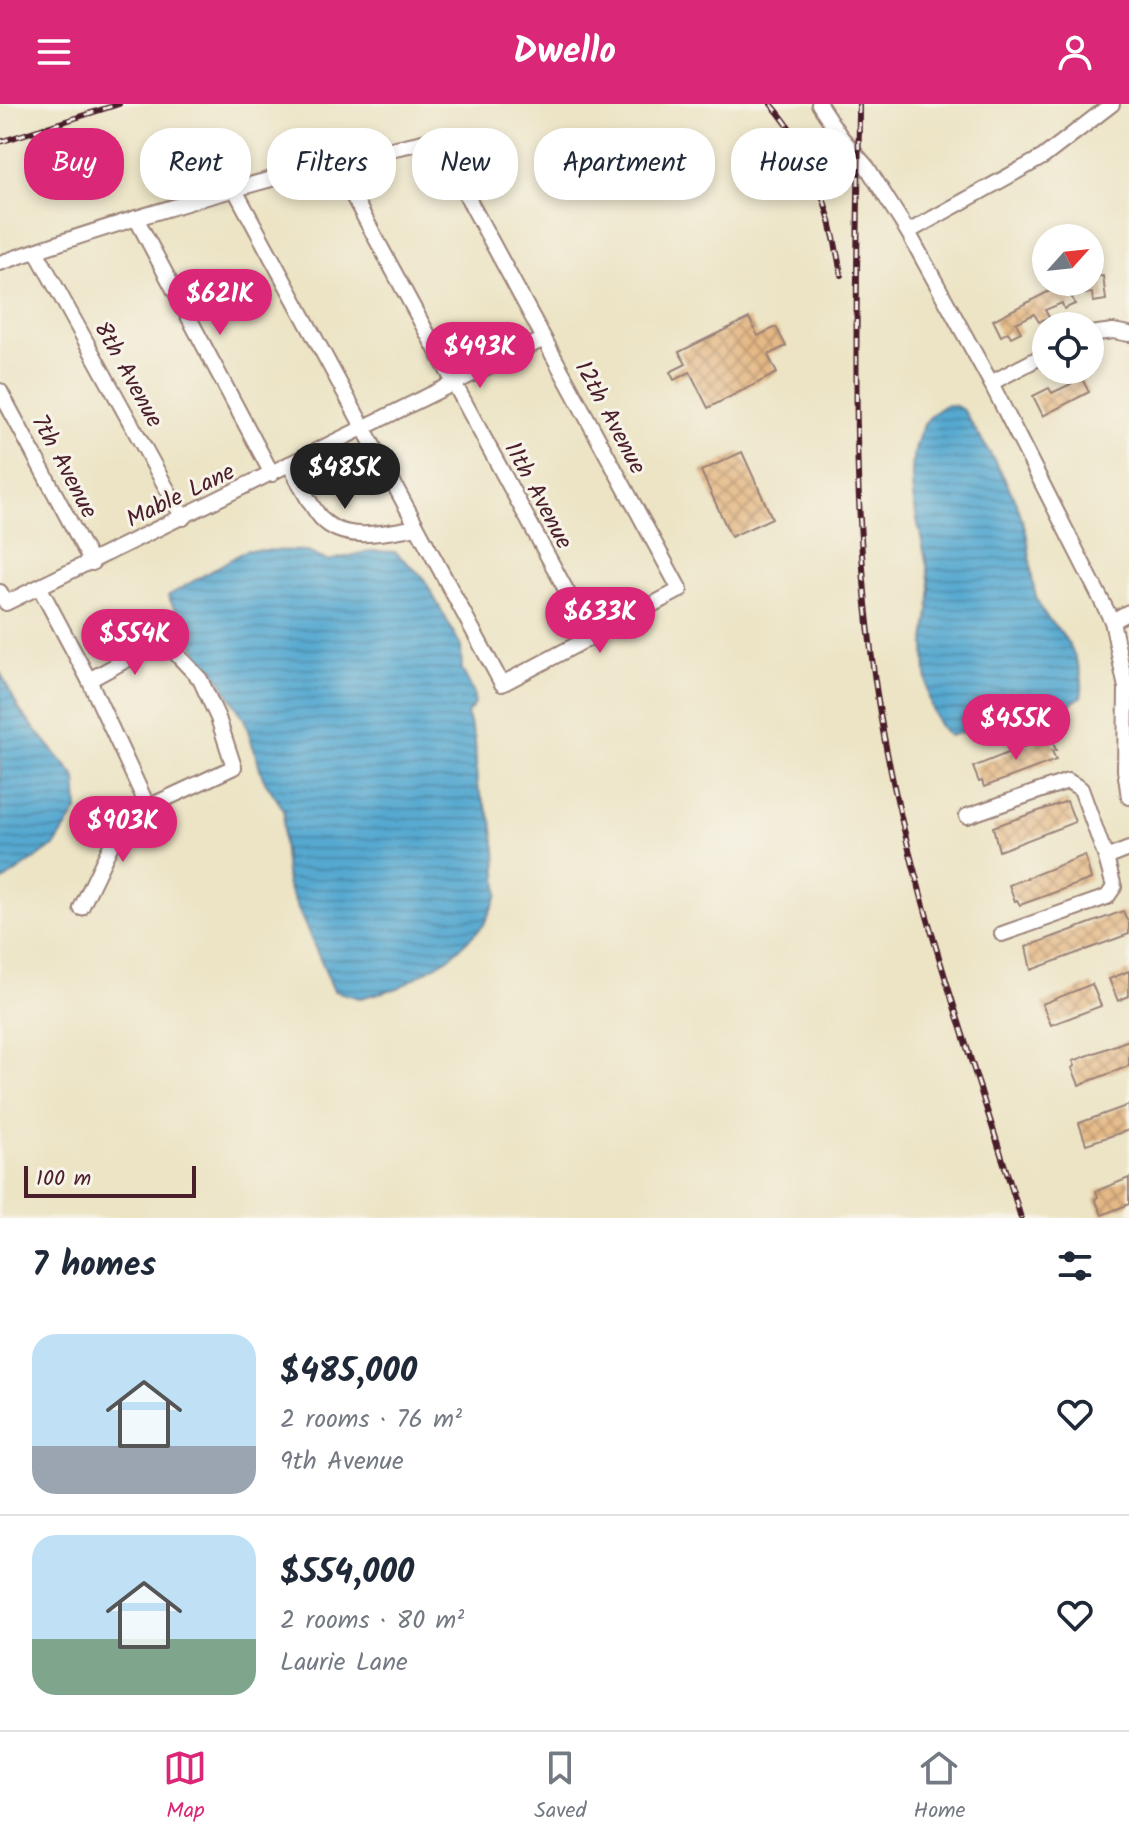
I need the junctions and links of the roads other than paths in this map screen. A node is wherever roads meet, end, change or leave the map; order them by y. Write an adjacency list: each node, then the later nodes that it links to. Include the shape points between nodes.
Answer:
1 (819, 104): 8 (street)
2 (1112, 104): 8 (street, via 1043,157)
3 (396, 148): 13 (street, 12th Avenue, via 436,139)
4 (200, 200): 7 (street)
5 (240, 200): 18 (street)
6 (355, 200): 16 (street, 11th Avenue)
7 (136, 218): 9 (street); 20 (street)
8 (908, 232): 15 (street)
9 (36, 251): 10 (street); 21 (street, 8th Avenue)
10 (0, 263)
11 (1104, 332): 12 (street)
12 (1129, 334)
13 (544, 339): 16 (street, Mable Lane); 28 (street, 12th Avenue, via 680,590)
14 (1032, 361): 15 (street)
15 (991, 383): 27 (street)
16 (455, 384): 18 (street, Mable Lane); 28 (street, 11th Avenue)
17 (0, 391): 23 (street, 7th Avenue)
18 (365, 428): 19 (street, Mable Lane); 22 (street)
19 (289, 464): 20 (street, Mable Lane); 22 (street, via 322,519 341,531 373,534)
20 (272, 474): 21 (street, Mable Lane)
21 (183, 518): 23 (street, Mable Lane)
22 (417, 527): 28 (street, via 502,684)
23 (92, 563): 24 (street, Mable Lane)
24 (40, 588): 25 (street, Mable Lane); 29 (street)
25 (3, 598)
26 (1129, 612): 27 (street)
27 (1112, 621): 30 (street, via 1126,688)
28 (592, 638)
29 (89, 680): 31 (street); 31 (street, via 163,640 200,679 234,767)
30 (1129, 797)
31 (148, 807): 35 (street, via 112,843)
32 (967, 816): 34 (street, via 1068,781 1081,789)
33 (1129, 849): 34 (street)
34 (1106, 858): 36 (street, via 1114,882 1107,897)
35 (81, 908)
36 (1002, 934)

